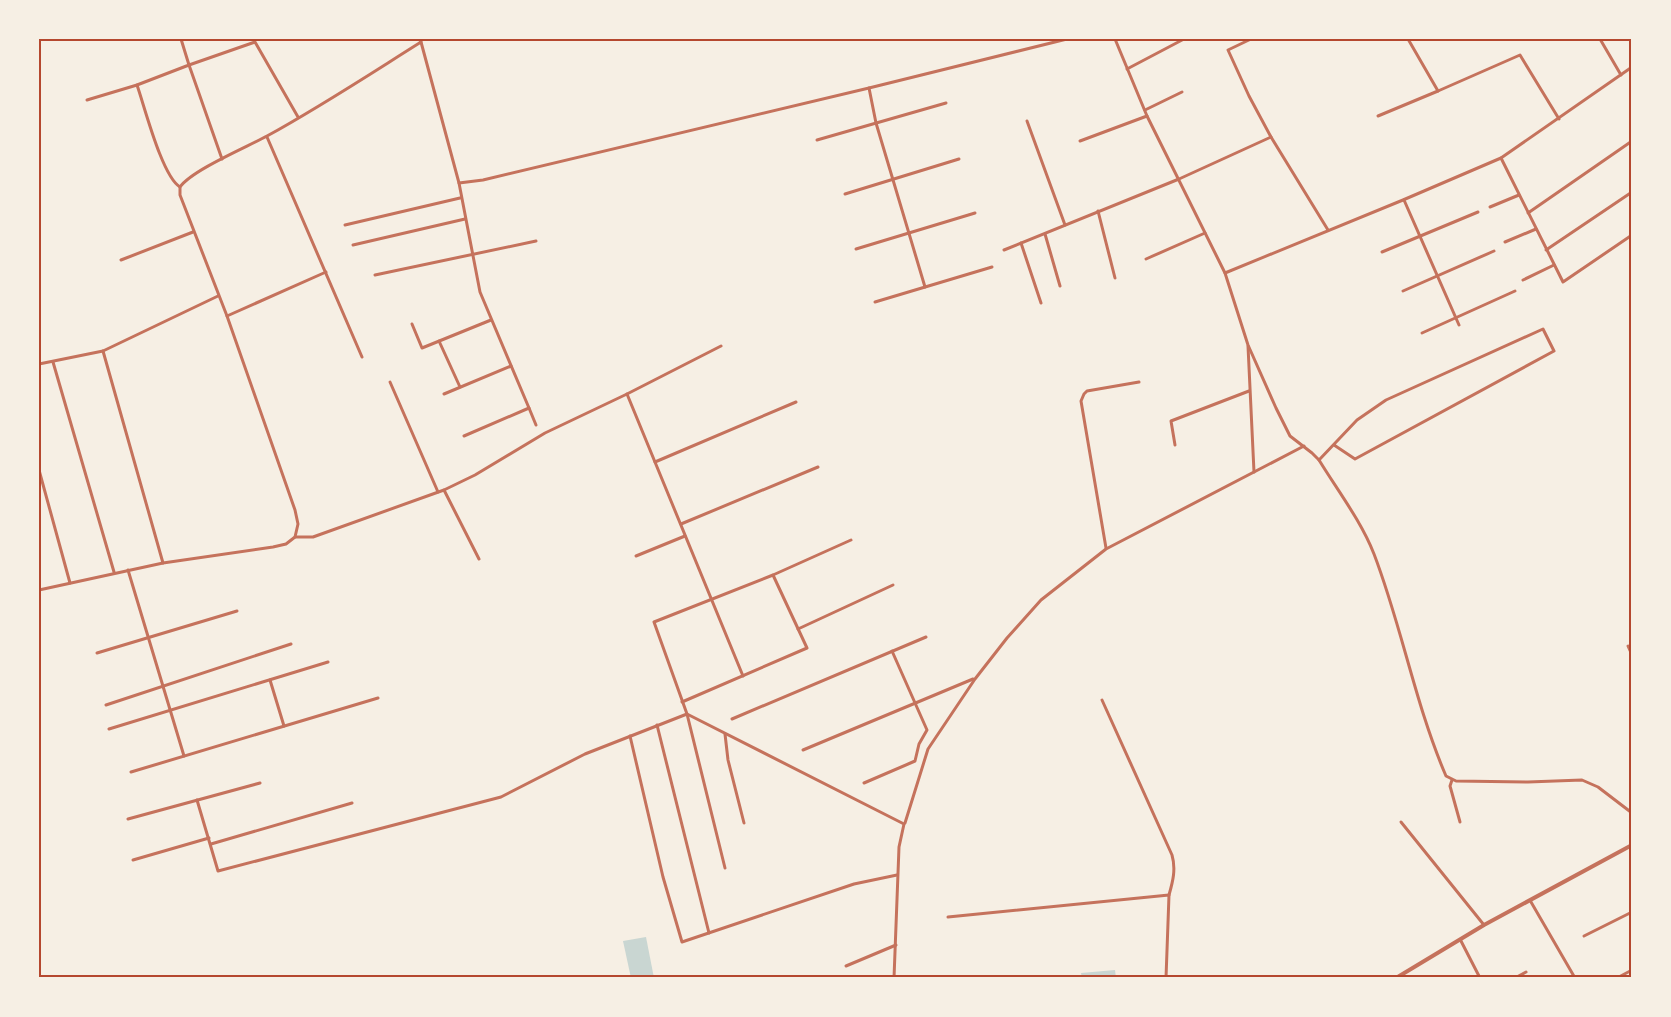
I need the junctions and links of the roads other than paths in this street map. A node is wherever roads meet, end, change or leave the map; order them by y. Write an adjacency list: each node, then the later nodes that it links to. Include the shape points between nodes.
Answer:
1 (181, 39): 10 (street)
2 (1067, 39): 15 (street)
3 (1115, 39): 12 (street)
4 (1184, 39): 12 (street)
5 (1251, 39): 28 (street, via 1228,50)
6 (1408, 39): 16 (street)
7 (1600, 39): 13 (street)
8 (254, 41): 10 (street); 23 (street)
9 (420, 41): 23 (street); 37 (street)
10 (189, 65): 14 (street); 33 (street)
11 (1632, 67): 13 (street)
12 (1127, 69): 20 (street)
13 (1621, 75): 24 (street)
14 (137, 85): 18 (street); 38 (street, via 164,164 173,183)
15 (869, 88): 26 (street); 37 (street)
16 (1438, 91): 22 (street); 24 (street, via 1520,55)
17 (1182, 92): 20 (street)
18 (87, 100)
19 (946, 103): 26 (street)
20 (1144, 110): 21 (street)
21 (1148, 116): 30 (street); 36 (street)
22 (1378, 116)
23 (299, 117): 27 (street)
24 (1559, 119): 32 (street)
25 (1026, 121): 51 (street)
26 (876, 123): 29 (street); 35 (street)
27 (267, 137): 33 (street); 74 (street)
28 (1271, 137): 36 (street); 53 (street)
29 (818, 140)
30 (1080, 141)
31 (1632, 141): 48 (street)
32 (1501, 158): 41 (street); 43 (street)
33 (222, 159): 38 (street)
34 (959, 159): 35 (street)
35 (893, 179): 40 (street); 55 (street)
36 (1179, 179): 45 (street); 56 (street)
37 (459, 183): 42 (street)
38 (180, 187): 54 (street)
39 (1632, 192): 66 (street)
40 (845, 194)
41 (1519, 195): 44 (street); 48 (street)
42 (461, 198): 49 (street); 50 (street)
43 (1403, 200): 53 (street); 59 (street)
44 (1490, 207)
45 (1098, 211): 51 (street); 78 (street)
46 (1478, 212): 59 (street)
47 (975, 213): 55 (street)
48 (1528, 213): 52 (street)
49 (465, 219): 63 (street); 69 (street)
50 (345, 225)
51 (1065, 225): 57 (street)
52 (1536, 229): 61 (street); 66 (street)
53 (1328, 230): 75 (street)
54 (193, 231): 71 (street); 84 (street)
55 (909, 233): 64 (street); 81 (street)
56 (1206, 233): 70 (street); 75 (street)
57 (1044, 234): 62 (street); 80 (street)
58 (1632, 235): 72 (street, via 1563,282)
59 (1420, 237): 68 (street); 77 (street)
60 (537, 241): 69 (street)
61 (1505, 242)
62 (1021, 243): 65 (street); 86 (street)
63 (353, 245)
64 (856, 249)
65 (1004, 250)
66 (1546, 250): 72 (street)
67 (1494, 251): 77 (street)
68 (1382, 252)
69 (472, 254): 76 (street); 89 (street)
70 (1146, 259)
71 (121, 260)
72 (1554, 265): 79 (street)
73 (992, 267): 81 (street)
74 (326, 272): 87 (street); 97 (street)
75 (1225, 273): 94 (street)
76 (375, 275)
77 (1438, 276): 82 (street); 88 (street)
78 (1115, 278)
79 (1523, 280)
80 (1060, 286)
81 (925, 287): 85 (street)
82 (1403, 291)
83 (1515, 291): 88 (street)
84 (218, 296): 87 (street); 96 (street)
85 (875, 302)
86 (1041, 303)
87 (227, 316): 123 (street, via 296,510)
88 (1456, 317): 91 (street); 92 (street)
89 (491, 320): 93 (street); 100 (street)
90 (412, 324): 93 (street, via 422,348)
91 (1459, 325)
92 (1422, 333)
93 (439, 341): 103 (street)
94 (1248, 345): 104 (street); 113 (street, via 1290,436)
95 (722, 346): 106 (street)
96 (103, 351): 98 (street); 128 (street)
97 (362, 357)
98 (53, 362): 99 (street); 130 (street)
99 (39, 364)
100 (511, 366): 103 (street); 108 (street)
101 (390, 382): 120 (street)
102 (1139, 382): 125 (street, via 1088,391 1081,401)
103 (460, 387): 105 (street)
104 (1250, 391): 111 (street, via 1172,421); 118 (street)
105 (444, 394)
106 (627, 394): 115 (street); 119 (street, via 545,433)
107 (796, 402): 115 (street)
108 (529, 408): 109 (street); 110 (street)
109 (536, 425)
110 (464, 436)
111 (1175, 445)
112 (1334, 445): 112 (street, via 1357,420 1386,400 1543,329 1554,351 1355,459); 114 (street)
113 (1304, 446): 114 (street); 118 (street)
114 (1319, 460): 166 (street, via 1374,553 1441,764)
115 (655, 462): 121 (street)
116 (818, 466): 121 (street)
117 (39, 470): 132 (street)
118 (1254, 472): 125 (street)
119 (444, 490): 120 (street); 127 (street)
120 (438, 492): 123 (street, via 313,537)
121 (681, 524): 122 (street)
122 (686, 536): 126 (street); 135 (street)
123 (296, 537): 128 (street, via 273,547)
124 (851, 540): 131 (street)
125 (1106, 549): 147 (street, via 1041,600)
126 (636, 556)
127 (479, 559)
128 (163, 563): 129 (street)
129 (128, 570): 130 (street); 138 (street)
130 (114, 572): 132 (street)
131 (773, 575): 135 (street); 137 (street)
132 (70, 583): 134 (street)
133 (893, 585): 137 (street)
134 (39, 590)
135 (712, 600): 146 (street); 152 (street, via 654,622)
136 (237, 611): 138 (street)
137 (798, 629): 146 (street, via 807,648)
138 (148, 637): 143 (street); 149 (street)
139 (926, 637): 142 (street)
140 (291, 644): 149 (street)
141 (1628, 646): 144 (street)
142 (892, 651): 153 (street); 157 (street)
143 (97, 653)
144 (1632, 655)
145 (328, 662): 148 (street)
146 (743, 676): 152 (street)
147 (975, 679): 153 (street); 176 (street, via 928,749)
148 (270, 680): 155 (street); 159 (street)
149 (163, 686): 154 (street); 155 (street)
150 (378, 698): 159 (street)
151 (1102, 700): 183 (street, via 1172,855 1174,875)
152 (682, 702): 156 (street)
153 (915, 702): 163 (street); 168 (street, via 927,730 915,761)
154 (106, 705)
155 (170, 710): 160 (street); 164 (street)
156 (687, 714): 158 (street); 161 (street); 181 (street)
157 (732, 719)
158 (657, 725): 162 (street); 188 (street)
159 (284, 726): 164 (street)
160 (109, 729)
161 (725, 734): 175 (street); 176 (street)
162 (630, 736): 178 (street, via 501,797 387,828 218,871); 188 (street, via 681,941)
163 (803, 750)
164 (184, 756): 165 (street)
165 (131, 771)
166 (1452, 780): 171 (street, via 1582,780); 174 (street, via 1450,786)
167 (260, 783): 169 (street)
168 (864, 783)
169 (197, 800): 172 (street); 177 (street)
170 (352, 803): 178 (street)
171 (1632, 813)
172 (128, 819)
173 (1401, 822): 187 (street)
174 (1460, 822)
175 (744, 823)
176 (904, 824): 182 (street)
177 (209, 838): 178 (street); 180 (street)
178 (211, 844)
179 (1631, 847): 184 (street)
180 (133, 860)
181 (725, 868)
182 (897, 875): 188 (street, via 854,884); 191 (street)
183 (1169, 895): 186 (street); 196 (street)
184 (1531, 902): 187 (street); 200 (street)
185 (1632, 912): 189 (street)
186 (948, 917)
187 (1484, 925): 190 (street)
188 (709, 933)
189 (1584, 936)
190 (1461, 941): 197 (street); 198 (street)
191 (896, 945): 192 (street); 195 (street)
192 (846, 966)
193 (1632, 970): 201 (street)
194 (1526, 972): 199 (street)
195 (894, 978)
196 (1166, 978)
197 (1396, 978)
198 (1480, 978)
199 (1515, 978)
200 (1575, 978)
201 (1617, 978)

